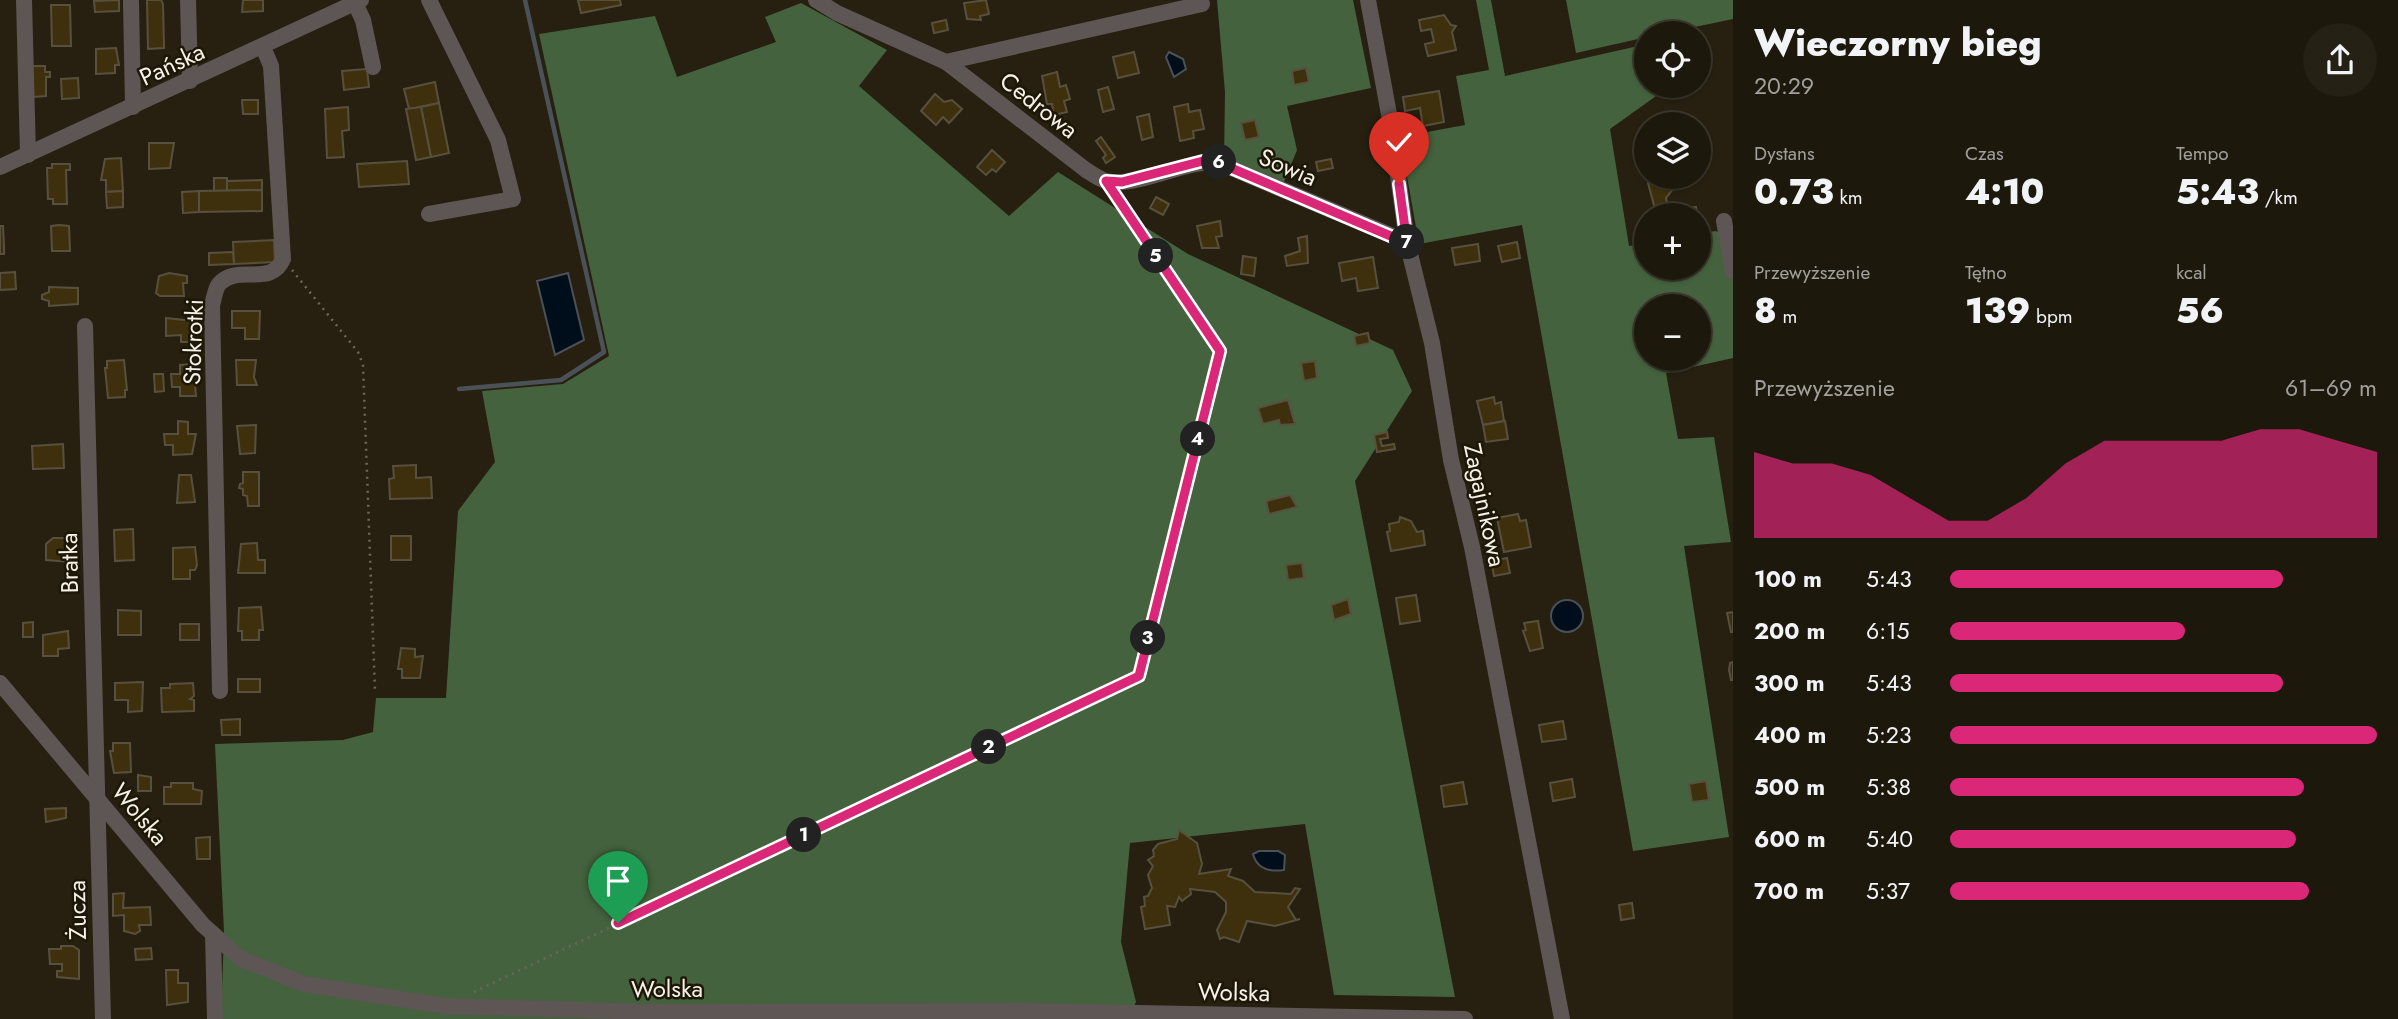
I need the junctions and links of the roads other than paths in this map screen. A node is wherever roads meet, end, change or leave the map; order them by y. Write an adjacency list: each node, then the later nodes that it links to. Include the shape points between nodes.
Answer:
1 (24, 0): 14 (street)
2 (188, 0): 12 (street)
3 (429, 0): 17 (street, via 498,140 513,199)
4 (816, 0): 10 (street, Cedrowa)
5 (1368, 0): 19 (street, Zagajnikowa)
6 (131, 2): 13 (street)
7 (358, 2): 9 (street, Pańska); 11 (street)
8 (1202, 4): 10 (street, Cedrowa)
9 (263, 47): 12 (street, Pańska); 23 (street, Stokrotki, via 271,66 284,259 272,274 232,275 218,285 212,305)
10 (946, 62): 16 (street, Cedrowa)
11 (373, 67)
12 (190, 81): 13 (street, Pańska)
13 (133, 107): 14 (street, Pańska)
14 (28, 155): 15 (street, Pańska)
15 (0, 167)
16 (1106, 181): 19 (street, Sowia, via 1122,182 1203,161 1217,162)
17 (429, 214)
18 (1724, 221): 20 (street)
19 (1407, 243): 29 (street, Zagajnikowa, via 1432,343)
20 (1733, 272)
21 (85, 326): 24 (street, Bratka)
22 (0, 683): 24 (street, Wolska)
23 (220, 691)
24 (97, 799): 25 (street, Wolska); 26 (street, Żucza)
25 (213, 934): 27 (street); 28 (street, Wolska, via 241,959 304,984 445,1006)
26 (103, 1019)
27 (215, 1019)
28 (1465, 1019)
29 (1562, 1019)

